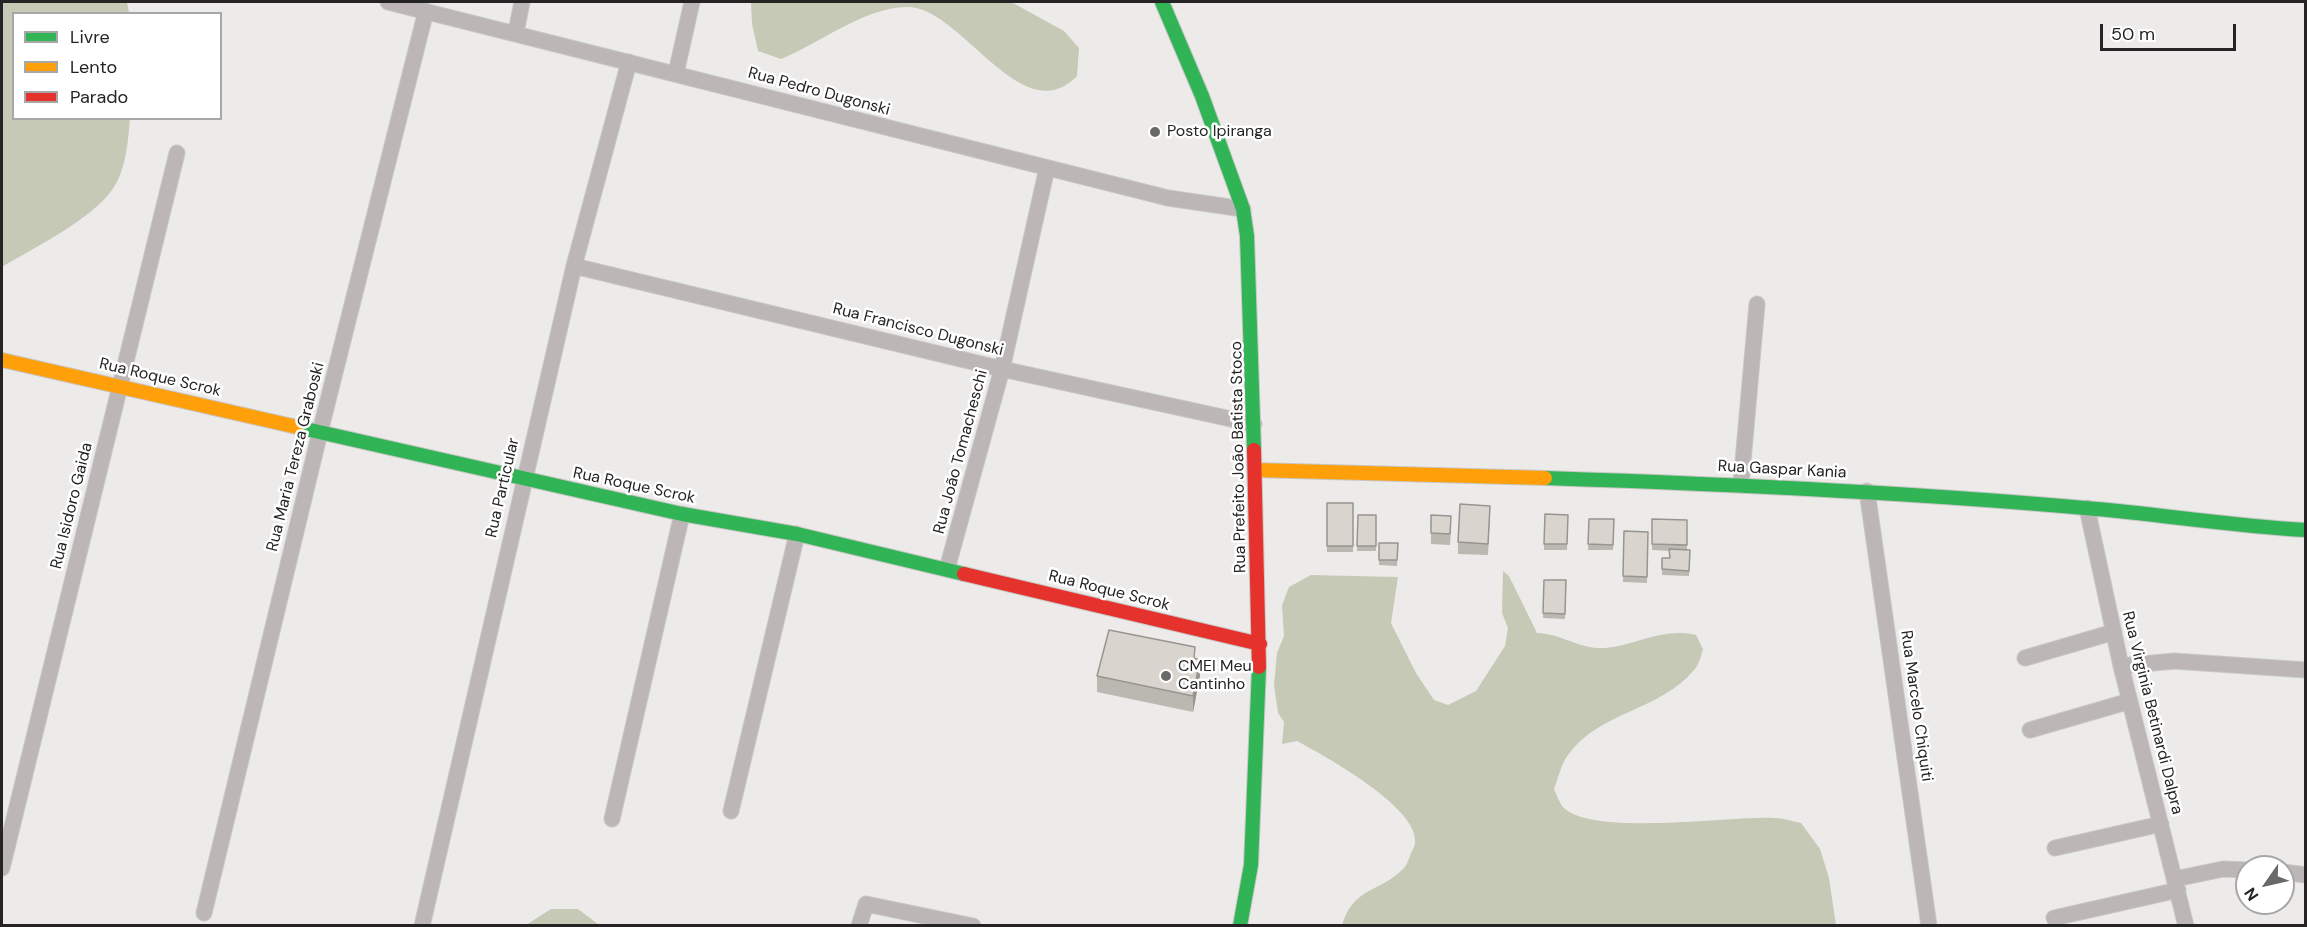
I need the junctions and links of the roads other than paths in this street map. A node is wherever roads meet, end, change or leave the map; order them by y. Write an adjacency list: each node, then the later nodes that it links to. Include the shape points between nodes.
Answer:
1 (388, 2): 6 (street, Rua Pedro Dugonski)
2 (522, 2): 7 (street)
3 (692, 2): 9 (street)
4 (1162, 2): 12 (street, Rua Prefeito João Batista Stoco)
5 (454, 9): 6 (street, Rua Pedro Dugonski); 7 (street, Rua Pedro Dugonski)
6 (426, 11): 19 (street, Rua Maria Tereza Graboski)
7 (516, 32): 8 (street, Rua Pedro Dugonski)
8 (629, 62): 9 (street, Rua Pedro Dugonski); 13 (street, Rua Particular)
9 (676, 73): 11 (street, Rua Pedro Dugonski)
10 (177, 153): 17 (street, Rua Isidoro Gaida)
11 (1047, 168): 12 (street, Rua Pedro Dugonski, via 1168,198); 16 (street, Rua João Tomacheschi)
12 (1243, 209): 18 (street, Rua Prefeito João Batista Stoco)
13 (574, 266): 16 (street, Rua Francisco Dugonski); 21 (street, Rua Particular)
14 (1757, 304): 22 (street)
15 (2, 360): 17 (street, Rua Roque Scrok)
16 (1002, 369): 18 (street, Rua Francisco Dugonski); 28 (street, Rua João Tomacheschi)
17 (120, 386): 19 (street, Rua Roque Scrok); 40 (street, Rua Isidoro Gaida)
18 (1254, 424): 20 (street, Rua Prefeito João Batista Stoco)
19 (320, 432): 21 (street, Rua Roque Scrok); 43 (street, Rua Maria Tereza Graboski)
20 (1255, 470): 22 (street, Rua Gaspar Kania); 30 (street, Rua Prefeito João Batista Stoco)
21 (524, 479): 25 (street, Rua Roque Scrok); 45 (street, Rua Particular)
22 (1741, 484): 23 (street, Rua Gaspar Kania)
23 (1867, 491): 24 (street, Rua Gaspar Kania); 49 (street, Rua Marcelo Chiquiti)
24 (2087, 508): 26 (street, Rua Gaspar Kania, via 2233,526); 29 (street, Rua Virginia Betinardi Dalpra)
25 (682, 514): 27 (street, Rua Roque Scrok); 37 (street)
26 (2306, 530)
27 (797, 534): 28 (street, Rua Roque Scrok); 36 (street)
28 (947, 569): 30 (street, Rua Roque Scrok)
29 (2114, 632): 31 (street); 32 (street, Rua Virginia Betinardi Dalpra)
30 (1260, 644): 48 (street, Rua Prefeito João Batista Stoco, via 1251,865)
31 (2025, 658)
32 (2121, 666): 33 (street, via 2174,661); 34 (street, Rua Virginia Betinardi Dalpra)
33 (2306, 670)
34 (2130, 701): 35 (street); 38 (street, Rua Virginia Betinardi Dalpra)
35 (2030, 730)
36 (731, 811)
37 (612, 819)
38 (2161, 824): 39 (street); 42 (street, Rua Virginia Betinardi Dalpra)
39 (2055, 848)
40 (2, 868)
41 (2235, 870): 42 (street, via 2223,869)
42 (2176, 885): 44 (street); 50 (street, Rua Virginia Betinardi Dalpra)
43 (204, 913)
44 (2054, 918)
45 (422, 926)
46 (859, 926): 47 (street, via 866,904)
47 (973, 926)
48 (1240, 926)
49 (1929, 926)
50 (2186, 926)

